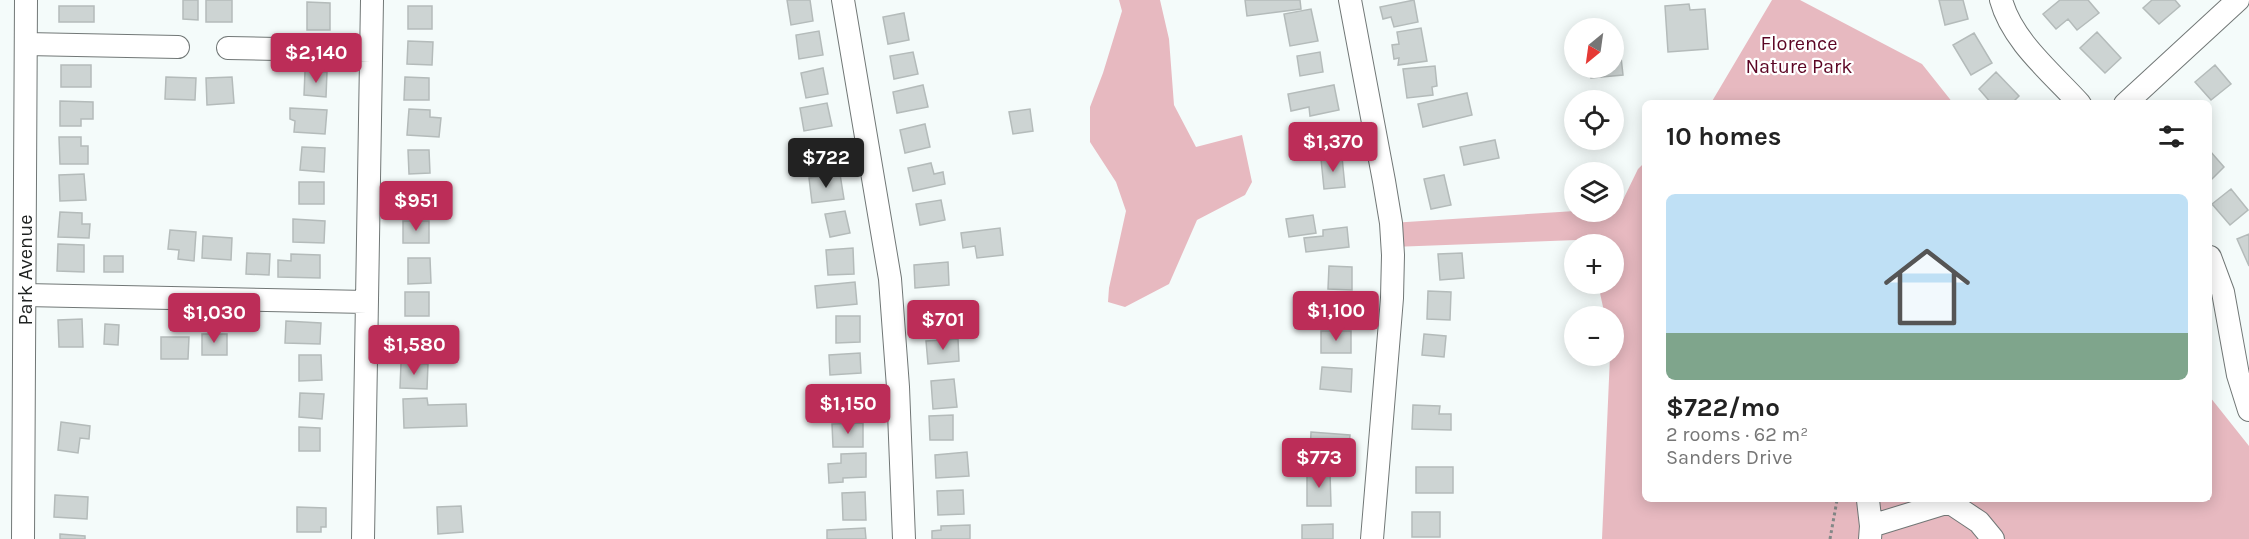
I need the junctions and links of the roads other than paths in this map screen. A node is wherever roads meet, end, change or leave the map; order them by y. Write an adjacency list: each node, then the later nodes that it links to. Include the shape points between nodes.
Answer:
1 (26, 0): 7 (street, Park Avenue)
2 (372, 0): 10 (street)
3 (843, 0): 23 (street, via 890,279)
4 (1350, 0): 24 (street, via 1391,223 1393,255)
5 (2001, 0): 11 (street, via 2012,26)
6 (2238, 0): 12 (street)
7 (26, 44): 8 (street); 14 (street, Park Avenue)
8 (178, 47)
9 (228, 48): 10 (street)
10 (370, 51): 15 (street)
11 (2076, 100)
12 (2129, 100)
13 (2212, 262): 16 (street, via 2223,292 2238,375)
14 (25, 295): 15 (street); 21 (street, Park Avenue)
15 (367, 302): 22 (street)
16 (2249, 410)
17 (1868, 502): 20 (street)
18 (1946, 502): 20 (street)
19 (1949, 502): 25 (street, via 1979,522)
20 (1871, 533)
21 (23, 539)
22 (363, 539)
23 (904, 539)
24 (1372, 539)
25 (1994, 539)

